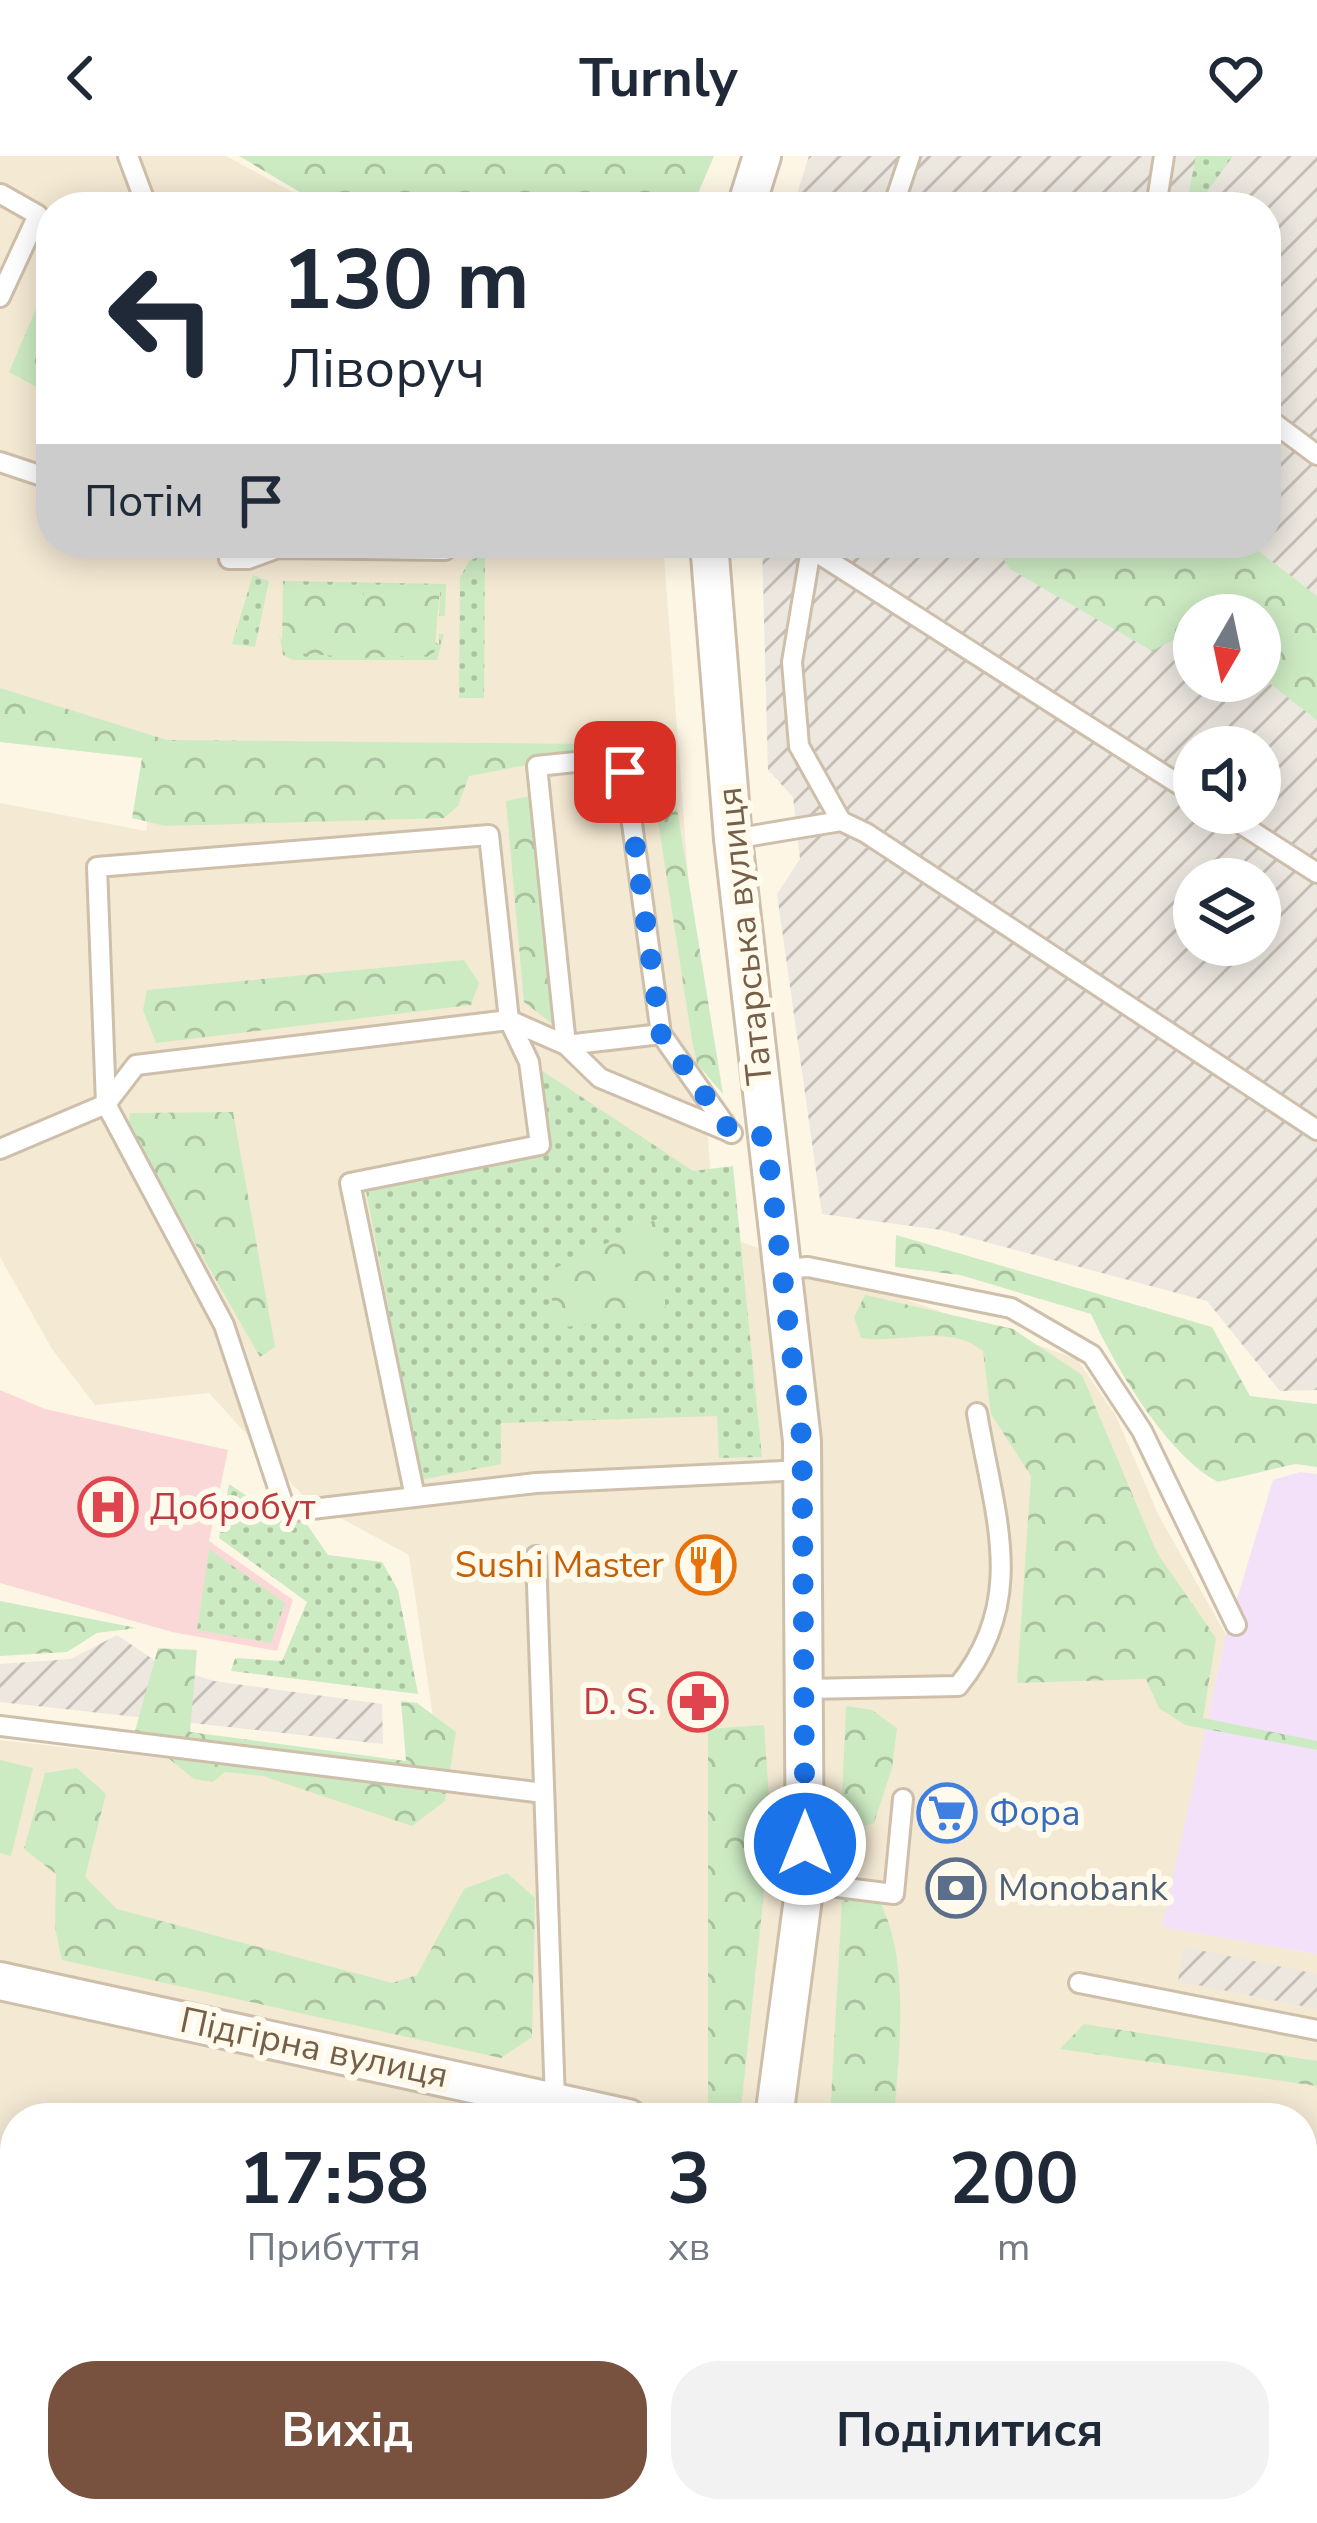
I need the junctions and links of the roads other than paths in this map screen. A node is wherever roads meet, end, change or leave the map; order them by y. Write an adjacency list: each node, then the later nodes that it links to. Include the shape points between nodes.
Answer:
1 (128, 156): 5 (lane)
2 (762, 156): 6 (street)
3 (910, 156): 7 (lane)
4 (1164, 156): 8 (lane)
5 (142, 192)
6 (751, 192)
7 (898, 192)
8 (1158, 192)
9 (1, 194): 10 (lane)
10 (36, 214)
11 (36, 219): 12 (lane)
12 (0, 297)
13 (1281, 428): 14 (lane)
14 (1317, 455)
15 (0, 462): 16 (lane)
16 (36, 474)
17 (250, 558): 21 (lane)
18 (710, 558): 25 (street, Татарська вулиця)
19 (809, 558): 23 (lane, via 792,662 799,746)
20 (830, 558): 22 (lane)
21 (229, 559)
22 (1173, 780)
23 (841, 821): 25 (lane); 31 (lane)
24 (1257, 834): 26 (lane)
25 (733, 838): 32 (street, Татарська вулиця)
26 (1317, 873)
27 (509, 1020): 29 (lane); 30 (lane, via 136,1065); 30 (lane, via 489,835 97,867); 37 (lane, via 529,1062 540,1145 350,1183)
28 (661, 1034): 29 (lane); 29 (lane, via 625,772 604,759 537,766); 32 (lane)
29 (566, 1045): 32 (lane, via 600,1078)
30 (106, 1104): 33 (lane); 37 (lane, via 224,1325 286,1512)
31 (1317, 1130)
32 (749, 1135): 34 (street, Татарська вулиця)
33 (0, 1149)
34 (782, 1269): 36 (street, Татарська вулиця); 39 (lane, via 808,1267 1011,1308 1091,1355 1142,1431)
35 (977, 1414): 40 (lane, via 1004,1580 986,1651 958,1686)
36 (803, 1470): 37 (lane); 40 (street, Татарська вулиця)
37 (415, 1497)
38 (536, 1556): 42 (lane)
39 (1236, 1625)
40 (806, 1689): 44 (street, Татарська вулиця)
41 (0, 1726): 42 (lane)
42 (544, 1793): 48 (lane)
43 (902, 1799): 44 (lane, via 894,1894)
44 (805, 1883): 50 (street, Татарська вулиця)
45 (0, 1981): 48 (street, Підгірна вулиця)
46 (1079, 1983): 47 (lane)
47 (1317, 2030)
48 (555, 2101): 49 (street, Підгірна вулиця)
49 (564, 2103)
50 (776, 2103)

